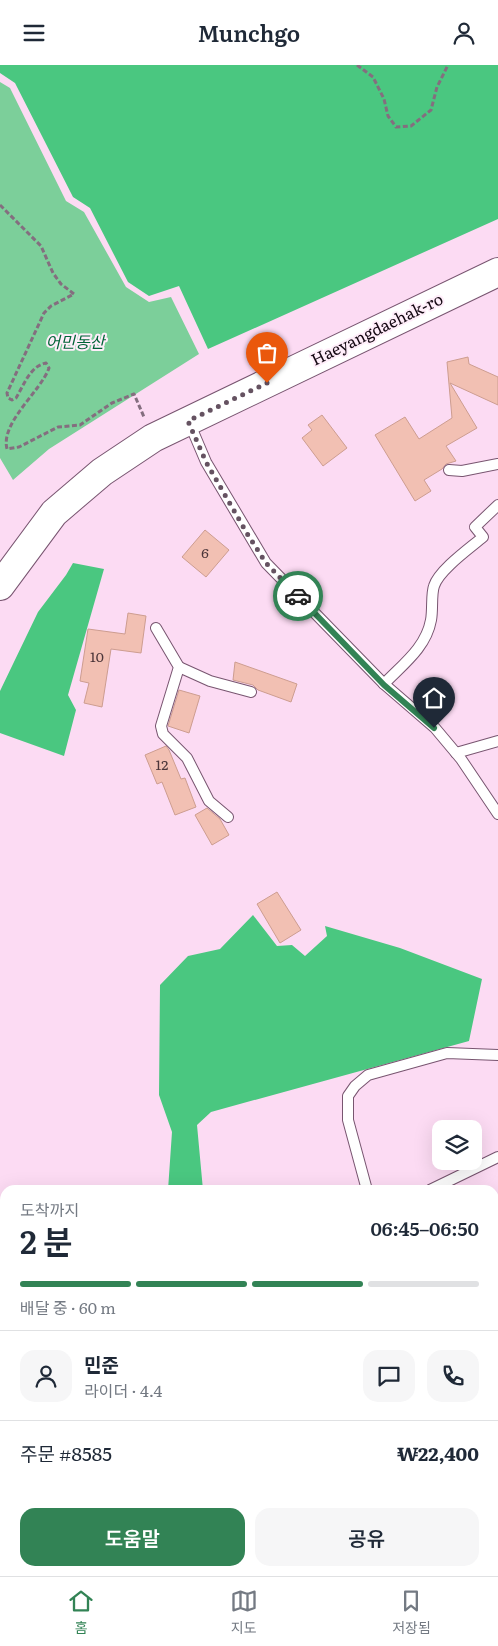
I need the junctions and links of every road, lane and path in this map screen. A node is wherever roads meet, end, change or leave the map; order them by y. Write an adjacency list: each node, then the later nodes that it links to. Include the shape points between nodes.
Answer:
1 (357, 65): 2 (path, via 372,77 396,127 411,126 431,110 437,87)
2 (448, 65)
3 (0, 205): 6 (path, via 41,246 53,273 74,294 44,313 7,393 8,399 16,398 31,371 46,363 49,368 47,375 16,411 5,433 7,449 18,447 58,427 80,425 112,403 134,394)
4 (498, 272): 5 (street, Haeyangdaehak-ro)
5 (188, 421): 6 (street, Haeyangdaehak-ro); 13 (lane, via 206,462 266,563)
6 (153, 438): 10 (street, Haeyangdaehak-ro, via 102,472 54,513)
7 (498, 464): 8 (lane, via 462,471)
8 (449, 470)
9 (498, 505): 13 (lane, via 475,527 483,537 445,569 433,586 429,633)
10 (0, 586)
11 (156, 628): 12 (lane)
12 (179, 667): 14 (lane, via 210,681); 18 (lane, via 161,725 163,734 187,758 209,801)
13 (384, 685): 16 (lane, via 434,728)
14 (251, 693)
15 (498, 741): 16 (lane)
16 (456, 753): 17 (lane)
17 (498, 814)
18 (228, 817)
19 (498, 1055): 21 (lane, via 447,1053 368,1075 354,1086 348,1096 348,1120)
20 (498, 1157): 22 (lane)
21 (366, 1185)
22 (440, 1185)

